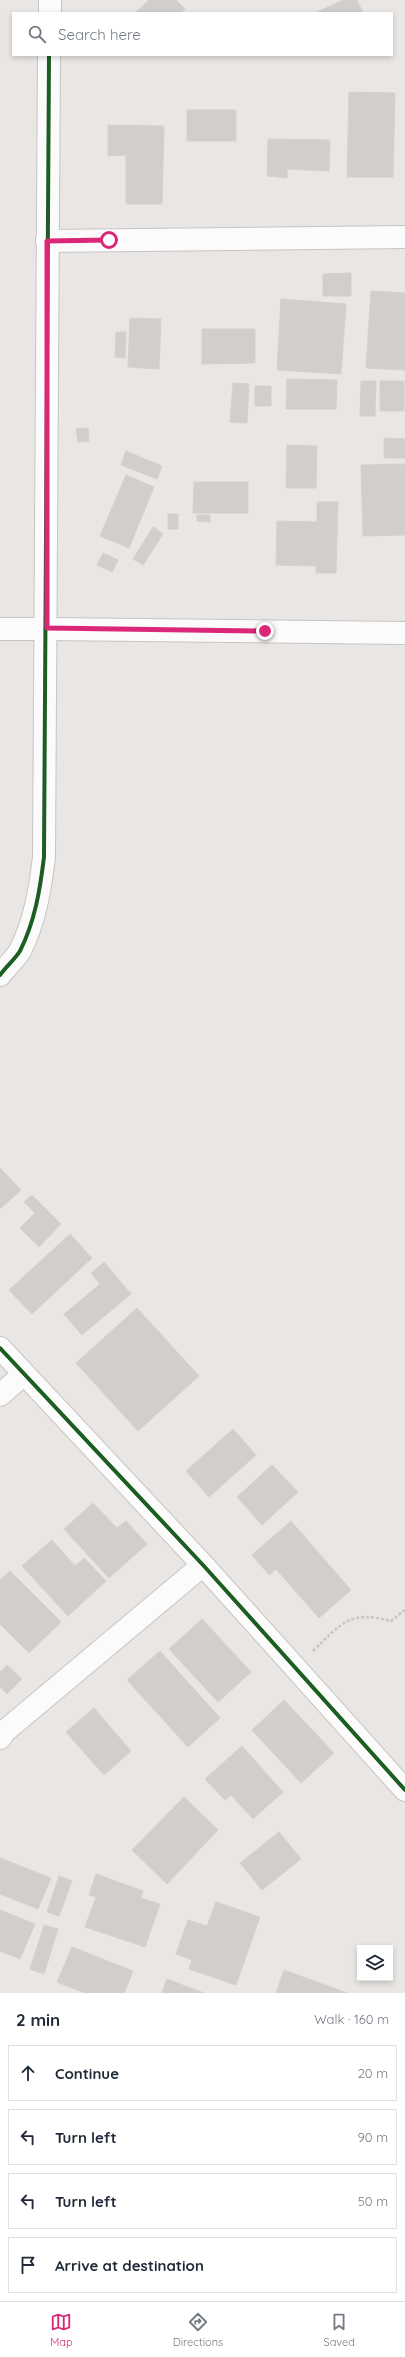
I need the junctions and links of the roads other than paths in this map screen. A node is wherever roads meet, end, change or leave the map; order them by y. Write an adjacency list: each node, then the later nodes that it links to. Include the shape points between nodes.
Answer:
1 (50, 0): 2 (street)
2 (50, 12)
3 (49, 56): 5 (street)
4 (405, 237): 5 (street)
5 (47, 241): 6 (street)
6 (47, 628): 7 (street); 8 (street); 9 (street, via 44,858 40,891 33,918 19,952)
7 (0, 629)
8 (405, 633)
9 (0, 975)
10 (0, 1348): 11 (street)
11 (24, 1374): 12 (street); 13 (street)
12 (0, 1395)
13 (203, 1565): 14 (street); 15 (street)
14 (0, 1738)
15 (405, 1790)

